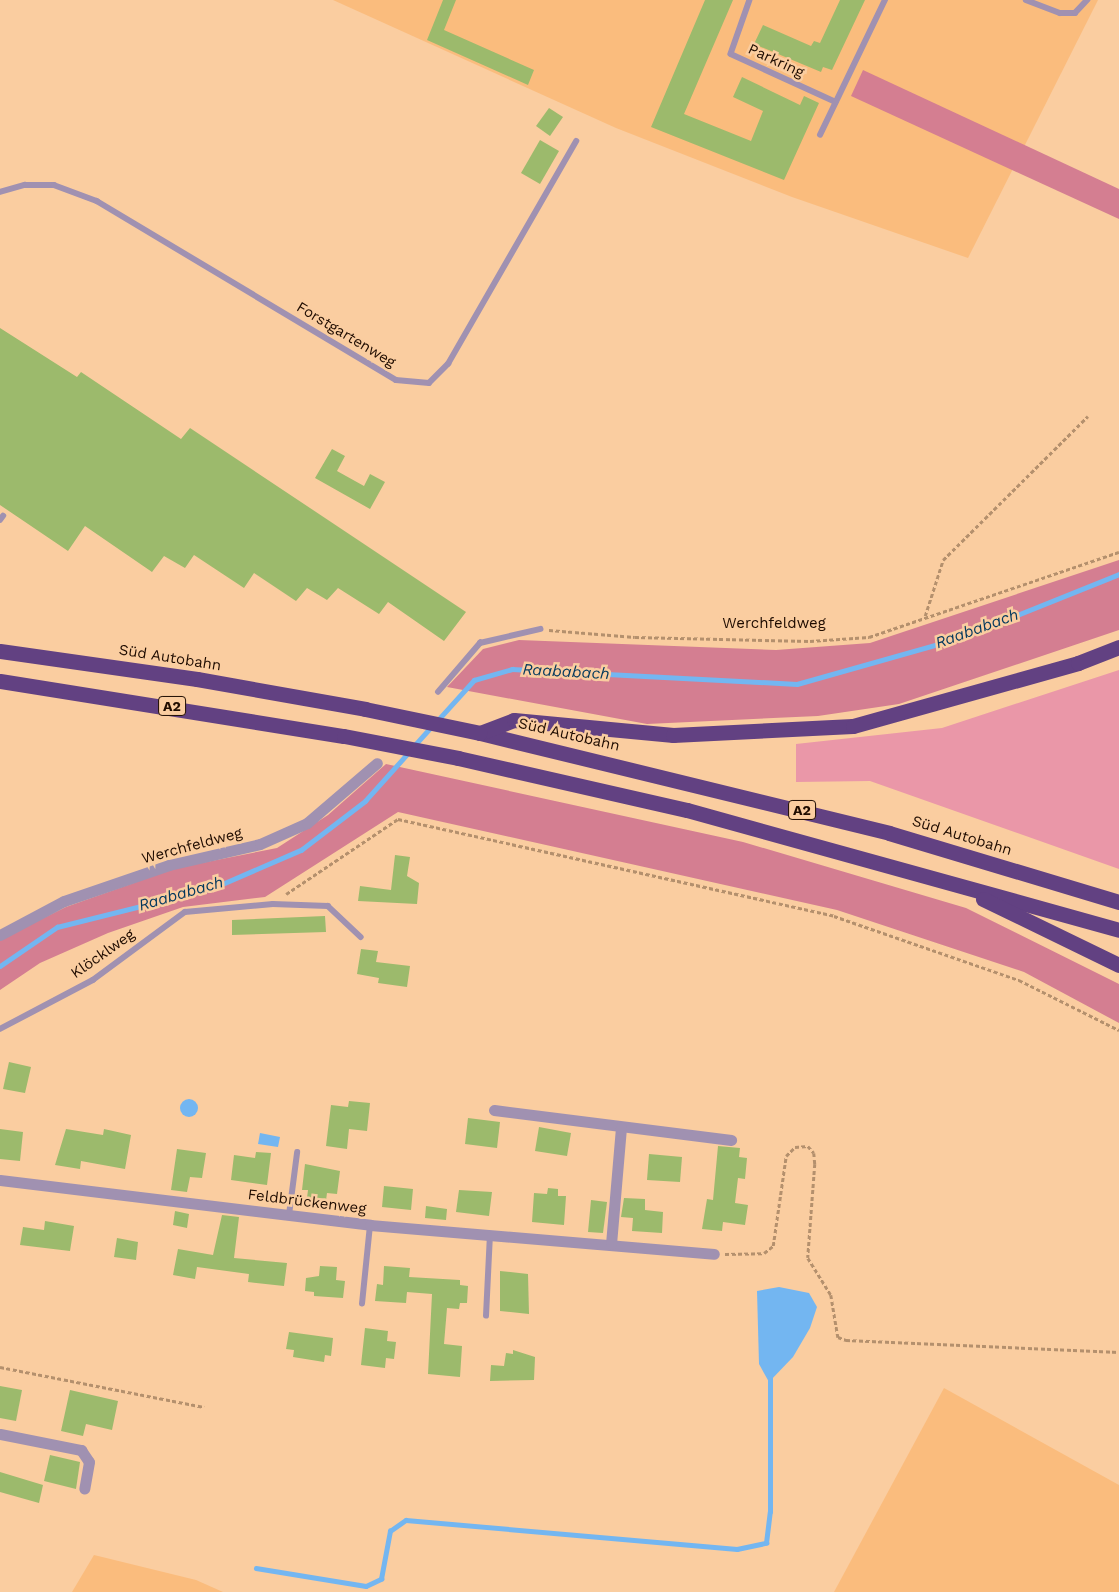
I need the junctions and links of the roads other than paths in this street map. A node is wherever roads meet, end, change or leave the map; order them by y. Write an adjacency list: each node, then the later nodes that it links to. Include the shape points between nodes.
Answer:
1 (750, 0): 5 (lane, Parkring, via 730,54)
2 (885, 0): 5 (lane)
3 (1026, 0): 4 (lane, via 1060,13 1075,13)
4 (1087, 0)
5 (836, 102): 6 (lane)
6 (820, 135)
7 (576, 141): 8 (lane, Forstgartenweg, via 448,364 429,382 396,380 97,201 54,185 25,185)
8 (0, 192)
9 (540, 629): 13 (lane, via 480,643)
10 (1119, 647): 14 (highway, via 1078,663 853,726 673,735 514,720)
11 (0, 651): 14 (highway, Süd Autobahn / A2, bridge, via 197,680)
12 (0, 681): 16 (highway, A2, bridge, via 344,736 458,758 687,810)
13 (438, 692)
14 (480, 733): 17 (highway, Süd Autobahn / A2, via 890,833)
15 (377, 763): 19 (street, Werchfeldweg, via 307,823 260,844 169,865 64,901)
16 (950, 882): 18 (highway, A2); 21 (highway)
17 (1119, 902)
18 (1119, 930)
19 (0, 936)
20 (360, 936): 22 (lane, Klöcklweg, via 328,906 273,904 185,912 93,980)
21 (1119, 965)
22 (0, 1029)
23 (494, 1110): 24 (street)
24 (621, 1127): 25 (street); 31 (street)
25 (731, 1140)
26 (297, 1153): 28 (lane)
27 (0, 1180): 28 (street, Feldbrückenweg)
28 (289, 1215): 29 (street, Feldbrückenweg)
29 (370, 1225): 30 (street, Feldbrückenweg); 33 (lane)
30 (490, 1235): 31 (street, Feldbrückenweg); 34 (lane)
31 (611, 1244): 32 (street, Feldbrückenweg)
32 (714, 1254)
33 (362, 1304)
34 (486, 1316)
35 (0, 1434): 36 (street, via 81,1450 89,1462)
36 (84, 1489)

